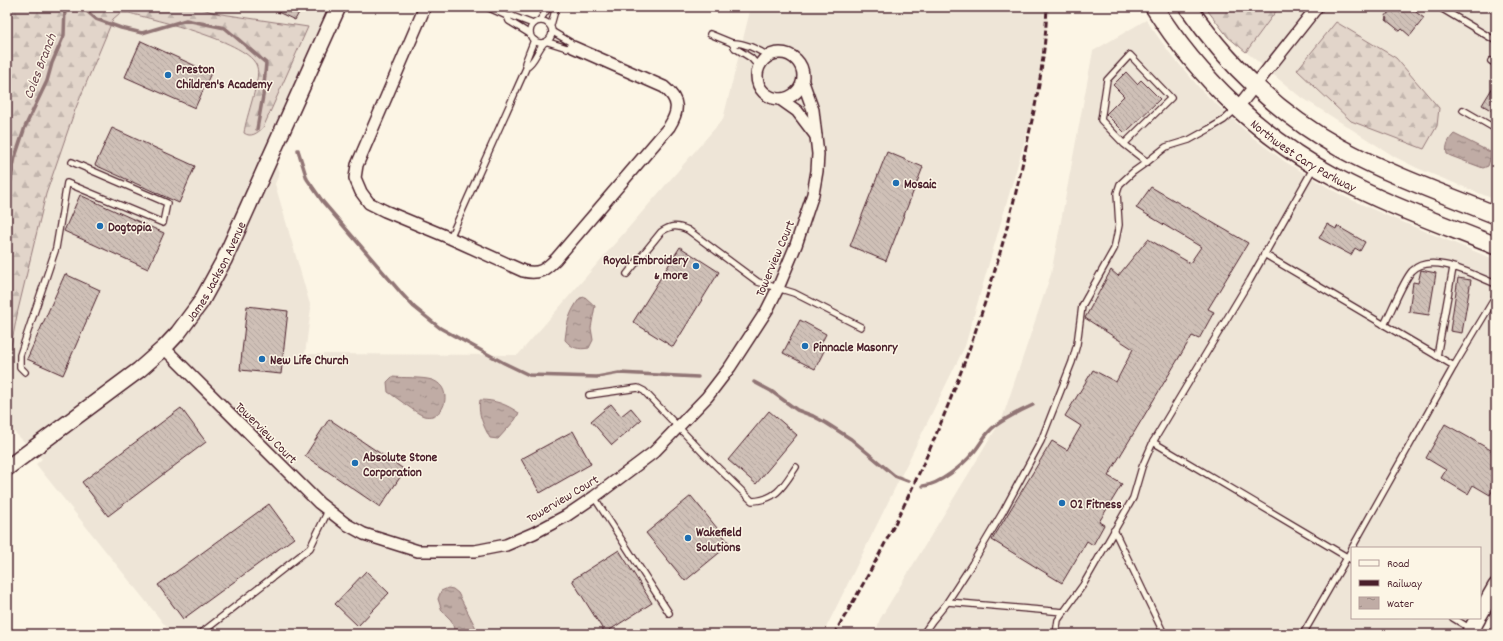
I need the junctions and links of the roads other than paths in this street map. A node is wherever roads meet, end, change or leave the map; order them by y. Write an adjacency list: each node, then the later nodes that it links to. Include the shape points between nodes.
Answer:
1 (338, 7): 47 (street, James Jackson Avenue, via 213,282 190,317)
2 (425, 7): 37 (street, via 356,165 355,178 369,203)
3 (487, 7): 10 (lane)
4 (549, 7): 11 (lane)
5 (556, 7): 13 (lane)
6 (1154, 7): 28 (main road, Northwest Cary Parkway, via 1190,58 1220,92)
7 (1188, 7): 26 (main road, Northwest Cary Parkway, via 1211,38)
8 (1317, 7): 26 (street)
9 (1439, 7): 18 (lane)
10 (507, 16): 12 (lane); 15 (lane, via 509,21)
11 (540, 20): 12 (lane); 13 (lane)
12 (534, 24): 15 (lane)
13 (551, 25): 14 (lane)
14 (553, 32): 19 (lane); 21 (lane, via 570,42)
15 (530, 34): 17 (lane)
16 (710, 34): 20 (lane)
17 (534, 40): 19 (lane, via 540,44); 23 (lane, via 525,63)
18 (1496, 41)
19 (546, 43): 21 (lane); 23 (lane, via 539,48)
20 (732, 43): 22 (lane, via 747,46); 24 (lane)
21 (573, 47): 37 (street, via 664,87 675,99 675,118 556,259 539,272 523,271)
22 (769, 56): 24 (street); 25 (street, via 784,53 797,60 803,74)
23 (527, 66): 37 (lane)
24 (759, 67): 27 (street, via 757,74 761,89 773,98)
25 (803, 82): 27 (street, via 794,94); 31 (street, Towerview Court, via 813,110)
26 (1254, 86): 28 (street); 36 (main road, Northwest Cary Parkway, via 1304,125 1351,154)
27 (780, 99): 31 (street, via 797,111)
28 (1238, 107): 34 (lane, via 1224,120 1189,140 1166,146); 35 (main road, Northwest Cary Parkway, via 1266,131)
29 (1463, 110): 30 (lane)
30 (1496, 129)
31 (817, 136): 43 (street, Towerview Court, via 817,171 813,194)
32 (1124, 144): 32 (lane, via 1171,98 1130,55 1107,80 1101,120); 34 (lane)
33 (72, 162): 50 (lane, via 167,203 162,223 67,183 56,248 20,355 20,367)
34 (1147, 162): 62 (lane, via 1120,184 1117,193 1119,225 1114,249 1082,306 1072,362 1041,441 1004,510)
35 (1315, 166): 38 (main road, Northwest Cary Parkway, via 1389,203); 39 (lane)
36 (1496, 216)
37 (450, 238)
38 (1496, 246)
39 (1264, 254): 45 (lane); 53 (lane)
40 (1453, 268): 42 (lane); 45 (lane, via 1429,263 1412,270); 48 (lane)
41 (627, 274): 43 (lane, via 661,232 669,226 678,226 688,230 758,282)
42 (1496, 284)
43 (778, 288): 46 (lane, via 794,293); 52 (street, Towerview Court, via 754,332 730,367)
44 (1496, 296): 49 (lane)
45 (1384, 325): 48 (lane)
46 (861, 327)
47 (164, 348): 55 (street, James Jackson Avenue, via 116,388); 57 (street, Towerview Court)
48 (1437, 356): 49 (lane)
49 (1454, 366): 59 (lane)
50 (25, 372)
51 (589, 395): 52 (lane, via 638,388 644,391)
52 (679, 428): 54 (lane, via 752,501 769,498 782,489); 56 (street, Towerview Court, via 654,452)
53 (1154, 442): 58 (lane, via 1142,466 1133,498); 60 (lane)
54 (796, 467)
55 (7, 468)
56 (594, 498): 57 (street, Towerview Court, via 534,533 506,545 474,551 418,551 364,534); 65 (lane)
57 (328, 511): 68 (lane, via 310,548)
58 (1114, 530): 63 (lane, via 1083,585); 71 (lane)
59 (1353, 547)
60 (1350, 559): 72 (lane)
61 (1496, 586): 64 (street)
62 (948, 602): 63 (lane); 69 (lane)
63 (1064, 612): 70 (lane, via 1058,620)
64 (1481, 612)
65 (669, 613)
66 (1455, 619): 67 (lane)
67 (1473, 627)
68 (200, 634)
69 (923, 634)
70 (1056, 634)
71 (1164, 634)
72 (1303, 634)

